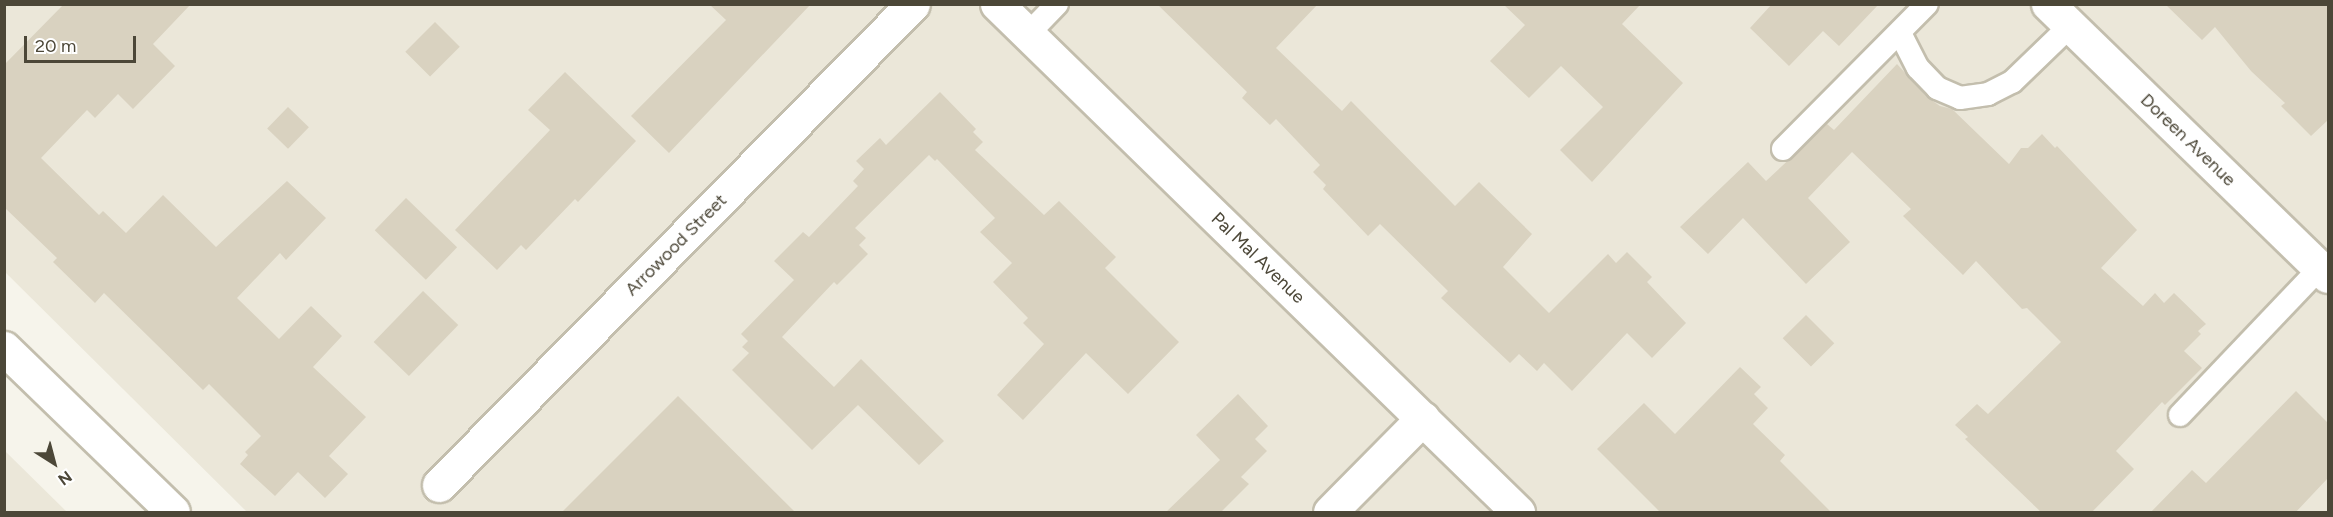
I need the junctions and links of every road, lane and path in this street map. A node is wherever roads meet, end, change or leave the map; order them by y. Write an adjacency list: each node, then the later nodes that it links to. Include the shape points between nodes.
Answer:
1 (913, 4): 13 (street, Arrowood Street)
2 (997, 4): 7 (street, Pal Mal Avenue)
3 (1057, 4): 7 (lane)
4 (1928, 4): 6 (lane)
5 (2059, 15): 6 (lane, via 2012,82 1989,94 1960,98 1937,88 1918,68); 9 (street, Doreen Avenue)
6 (1900, 33): 8 (lane)
7 (1027, 35): 12 (street, Pal Mal Avenue)
8 (1783, 149)
9 (2325, 271): 11 (lane)
10 (4, 348): 14 (street)
11 (2180, 415)
12 (1424, 418): 15 (street); 16 (street, Pal Mal Avenue)
13 (439, 485)
14 (173, 513)
15 (1330, 513)
16 (1518, 513)

